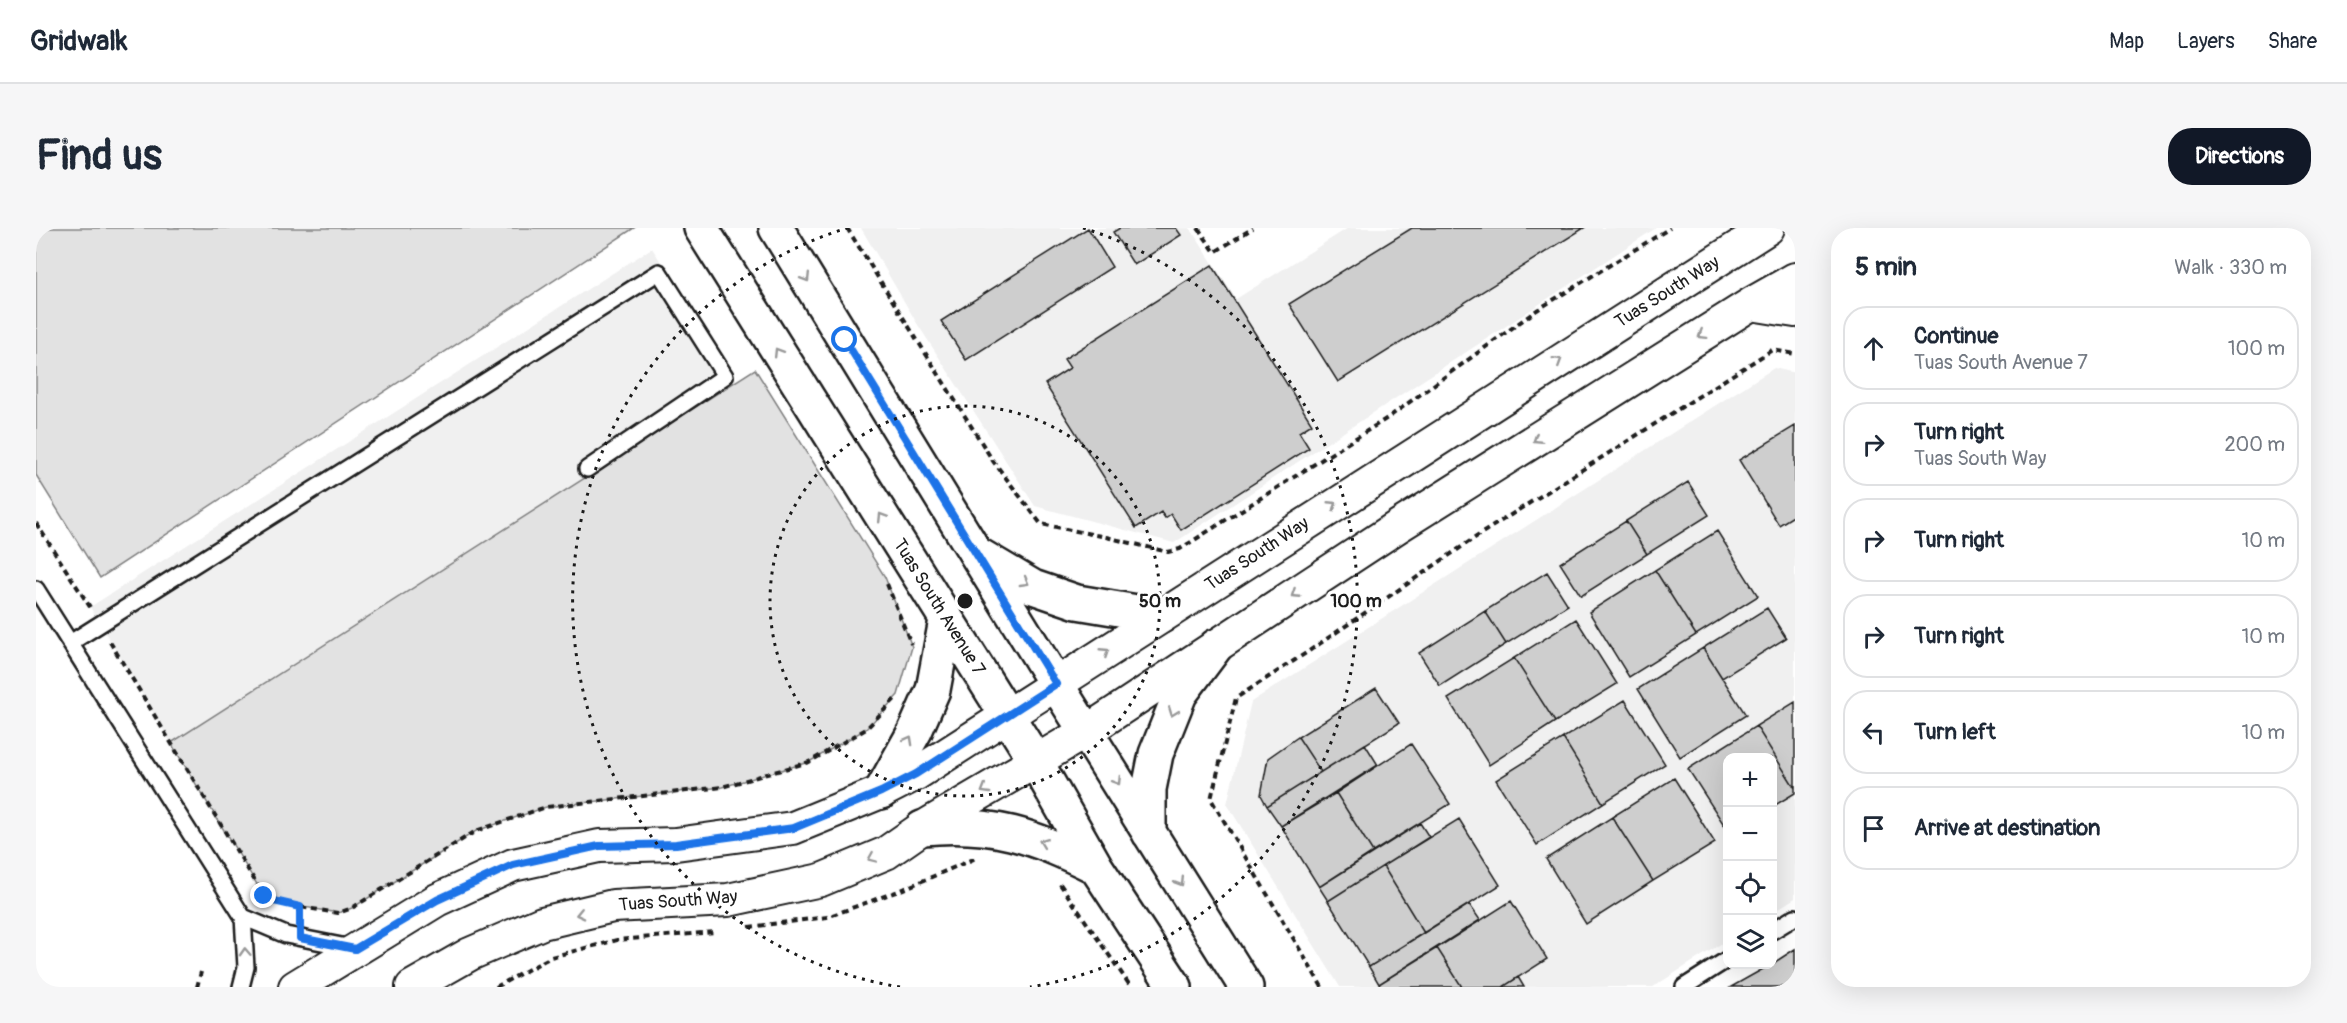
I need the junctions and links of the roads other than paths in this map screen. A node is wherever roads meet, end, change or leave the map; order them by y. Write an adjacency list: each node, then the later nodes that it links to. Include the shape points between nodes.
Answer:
1 (701, 228): 13 (street, Tuas South Avenue 7, one-way to 1)
2 (776, 228): 10 (street, one-way to 10)
3 (1728, 228): 5 (street)
4 (1768, 228): 5 (street, Tuas South Way)
5 (1704, 268): 12 (street, Tuas South Way, one-way to 5)
6 (1795, 279): 7 (street, Tuas South Way)
7 (1751, 304): 8 (street); 15 (street, Tuas South Way, one-way to 15)
8 (1795, 311)
9 (586, 469): 14 (lane, via 725,376 659,272)
10 (975, 552): 12 (street, one-way to 12, via 1032,587 1077,602); 16 (street)
11 (36, 589): 14 (lane)
12 (1161, 616): 16 (street, Tuas South Way, one-way to 12)
13 (946, 620): 17 (street, Tuas South Avenue 7); 20 (street, one-way to 13, via 933,690)
14 (70, 643): 24 (lane)
15 (1216, 646): 18 (street, Tuas South Way); 22 (street, one-way to 22, via 1180,694 1156,754 1149,789)
16 (1056, 684): 17 (street, Tuas South Way); 18 (street)
17 (1006, 715): 19 (street, Tuas South Avenue 7); 20 (street, Tuas South Way, via 916,774)
18 (1087, 731): 19 (street, Tuas South Way); 22 (street, one-way to 22)
19 (1035, 760): 21 (street, Tuas South Way, one-way to 21); 23 (street, Tuas South Avenue 7)
20 (881, 792): 27 (street, Tuas South Way, via 794,828 676,844 599,846 513,865 437,900)
21 (922, 828): 23 (street, one-way to 21, via 1030,837 997,829 969,825); 31 (street, Tuas South Way, one-way to 31, via 886,853 821,880 728,900 613,906 542,923 470,954)
22 (1149, 833): 33 (street, one-way to 33)
23 (1096, 867): 32 (street, Tuas South Avenue 7)
24 (243, 916): 27 (lane, via 286,935); 29 (lane, one-way to 24, via 246,967)
25 (1795, 917): 26 (lane)
26 (1777, 928)
27 (355, 949): 30 (street, Tuas South Way)
28 (1723, 962): 34 (lane)
29 (241, 987)
30 (295, 987)
31 (412, 987)
32 (1175, 987)
33 (1246, 987)
34 (1684, 987)

